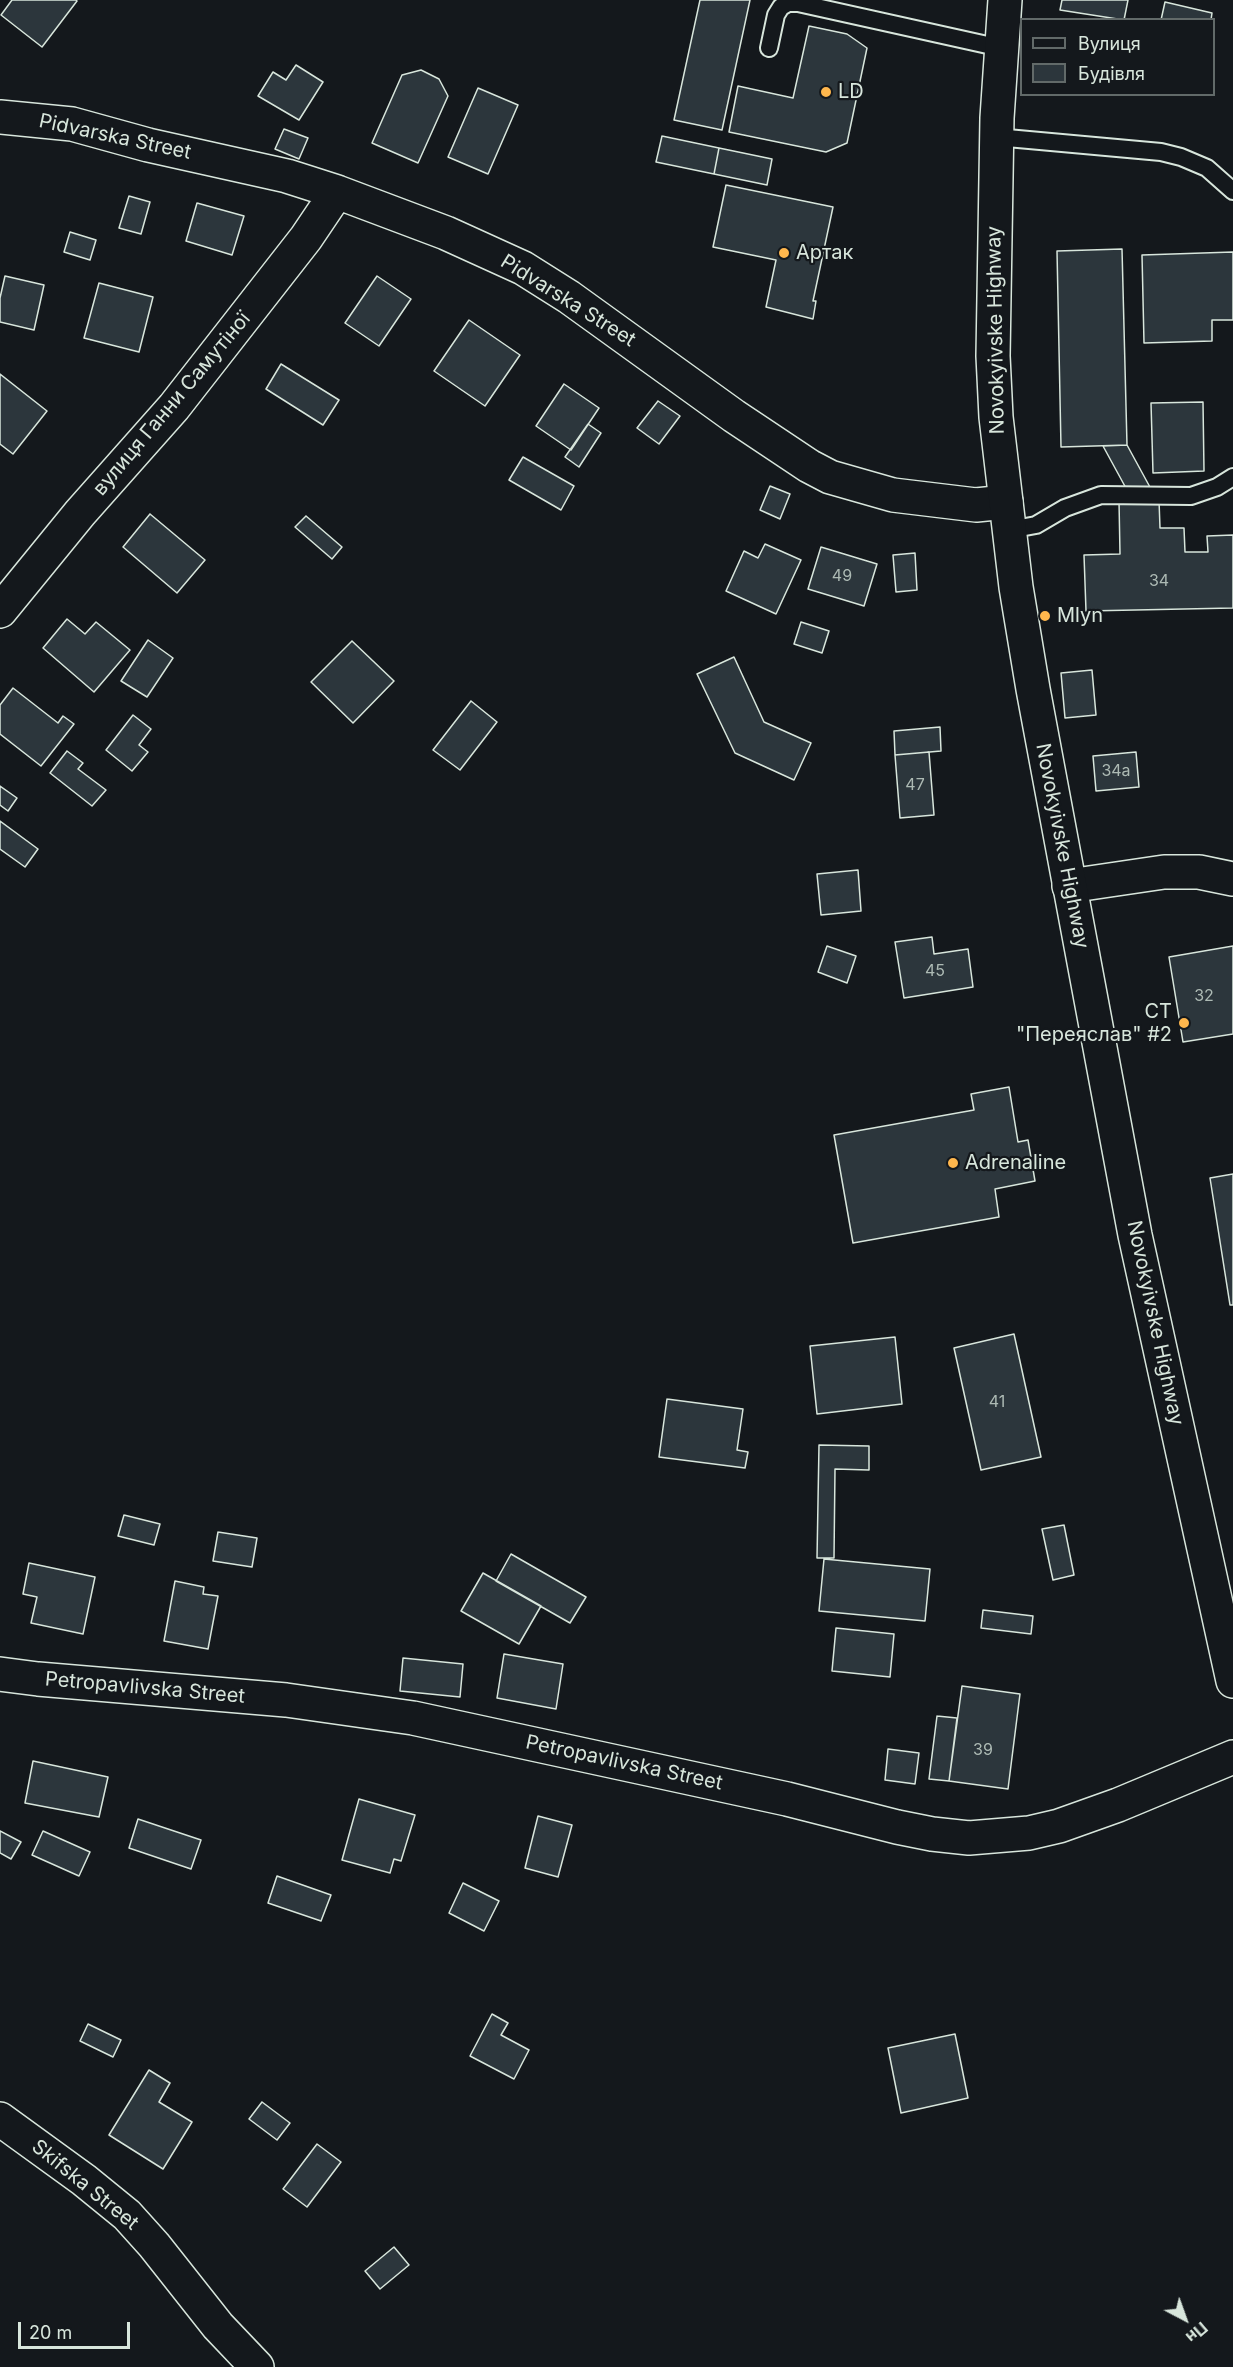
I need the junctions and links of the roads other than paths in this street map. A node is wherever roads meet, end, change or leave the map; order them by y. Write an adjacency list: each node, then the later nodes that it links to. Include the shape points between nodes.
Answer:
1 (1005, 0): 3 (street, Novokyivske Highway)
2 (769, 48): 3 (lane, via 781,7 798,3)
3 (1001, 48): 5 (street, Novokyivske Highway)
4 (0, 117): 7 (street, Pidvarska Street, via 94,128)
5 (996, 137): 6 (lane, via 1161,152 1207,168); 9 (street, Novokyivske Highway, via 993,356)
6 (1233, 191)
7 (337, 192): 9 (street, Pidvarska Street, via 446,233 523,268 744,423 830,477 893,495 976,505); 10 (street, вулиця Ганни Самутіної, via 306,238 174,407)
8 (1233, 477): 9 (lane, via 1191,496 1101,495 1065,508 1036,525)
9 (1008, 516): 12 (street, Novokyivske Highway, via 1031,678)
10 (0, 611)
11 (1233, 879): 12 (street, via 1199,872 1164,872)
12 (1070, 886): 14 (street, Novokyivske Highway, via 1135,1235)
13 (0, 1674): 15 (street, Petropavlivska Street, via 286,1700 413,1718 787,1799 897,1827 969,1838 1059,1826)
14 (1233, 1681)
15 (1233, 1757)
16 (0, 2119): 17 (street, Skifska Street, via 127,2215)
17 (257, 2367)

